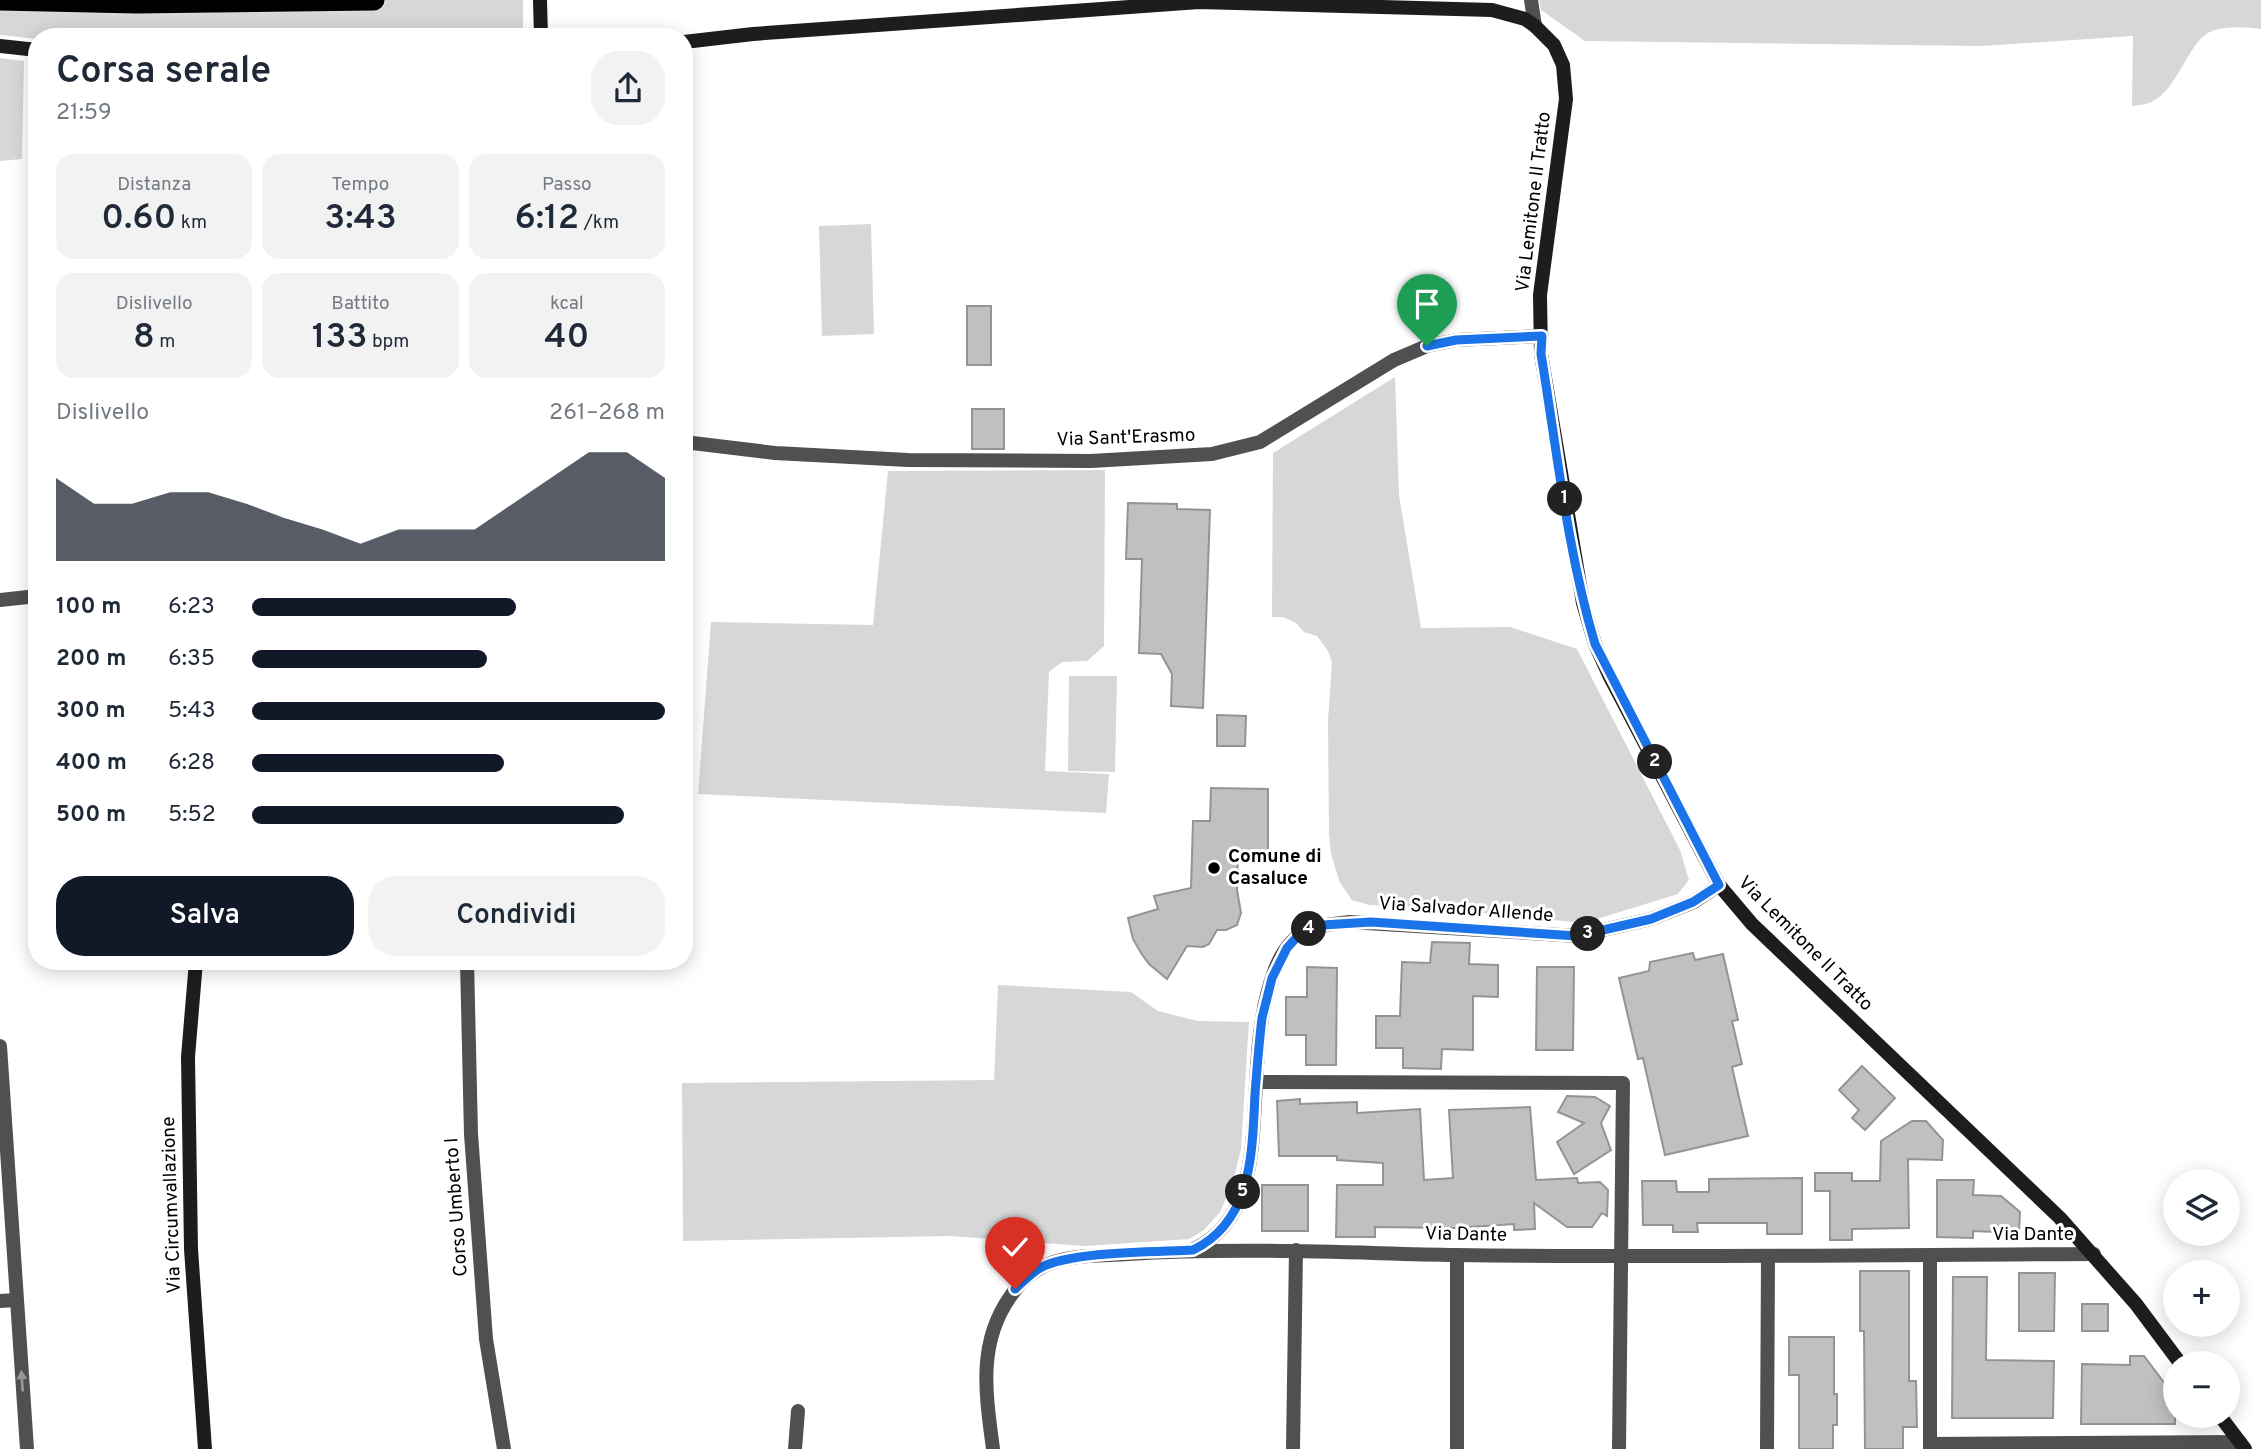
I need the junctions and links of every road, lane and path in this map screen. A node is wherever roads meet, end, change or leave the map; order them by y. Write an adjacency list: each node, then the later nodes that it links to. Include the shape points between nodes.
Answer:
1 (0, 0): 2 (highway)
2 (374, 0)
3 (540, 0): 7 (street)
4 (1531, 0): 6 (street)
5 (1062, 6): 6 (street, Via Lemitone II Tratto, via 1199,2 1492,10); 8 (street, Via Lemitone II Tratto)
6 (1535, 26): 11 (street, Via Lemitone II Tratto, via 1554,44 1563,65 1566,99 1540,295)
7 (541, 28)
8 (693, 42)
9 (0, 46): 10 (street)
10 (28, 49)
11 (1542, 336): 12 (street, Via Sant'Erasmo, via 1427,346 1394,360 1260,442 1212,454 1091,461 908,460); 15 (street, Via Lemitone II Tratto, via 1541,354 1578,578 1595,644)
12 (693, 443)
13 (28, 597): 14 (street)
14 (0, 600)
15 (1719, 885): 19 (street, Via Salvador Allende, via 1693,902 1651,919 1577,936 1371,922 1307,930 1287,948 1269,987); 22 (street, Via Lemitone II Tratto, via 1752,923)
16 (195, 970): 35 (street, Via Circumvallazione, via 188,1057 191,1249)
17 (467, 970): 36 (street, Corso Umberto I, via 471,1135 485,1326)
18 (0, 1046): 27 (street)
19 (1256, 1082): 20 (street, Via Salvador Allende, via 1252,1153 1240,1200 1221,1231); 24 (street, via 1623,1083)
20 (1193, 1250): 21 (street, Via Dante); 38 (street, Via Dante, via 1054,1262 1015,1289 993,1326 985,1365)
21 (1296, 1250): 23 (street, Via Dante); 39 (street)
22 (2094, 1254): 25 (street, Via Dante); 29 (street, Via Lemitone II Tratto)
23 (1457, 1255): 24 (street, Via Dante); 40 (street)
24 (1621, 1255): 26 (street, Via Dante); 41 (street)
25 (1930, 1255): 26 (street, Via Dante); 32 (street)
26 (1768, 1256): 42 (street)
27 (16, 1300): 28 (street); 34 (street, one-way to 27)
28 (0, 1301)
29 (2171, 1351)
30 (798, 1411): 37 (street)
31 (2229, 1428): 33 (street)
32 (1930, 1446): 33 (street)
33 (2242, 1446)
34 (27, 1449)
35 (205, 1449)
36 (504, 1449)
37 (795, 1449)
38 (993, 1449)
39 (1293, 1449)
40 (1457, 1449)
41 (1619, 1449)
42 (1767, 1449)

